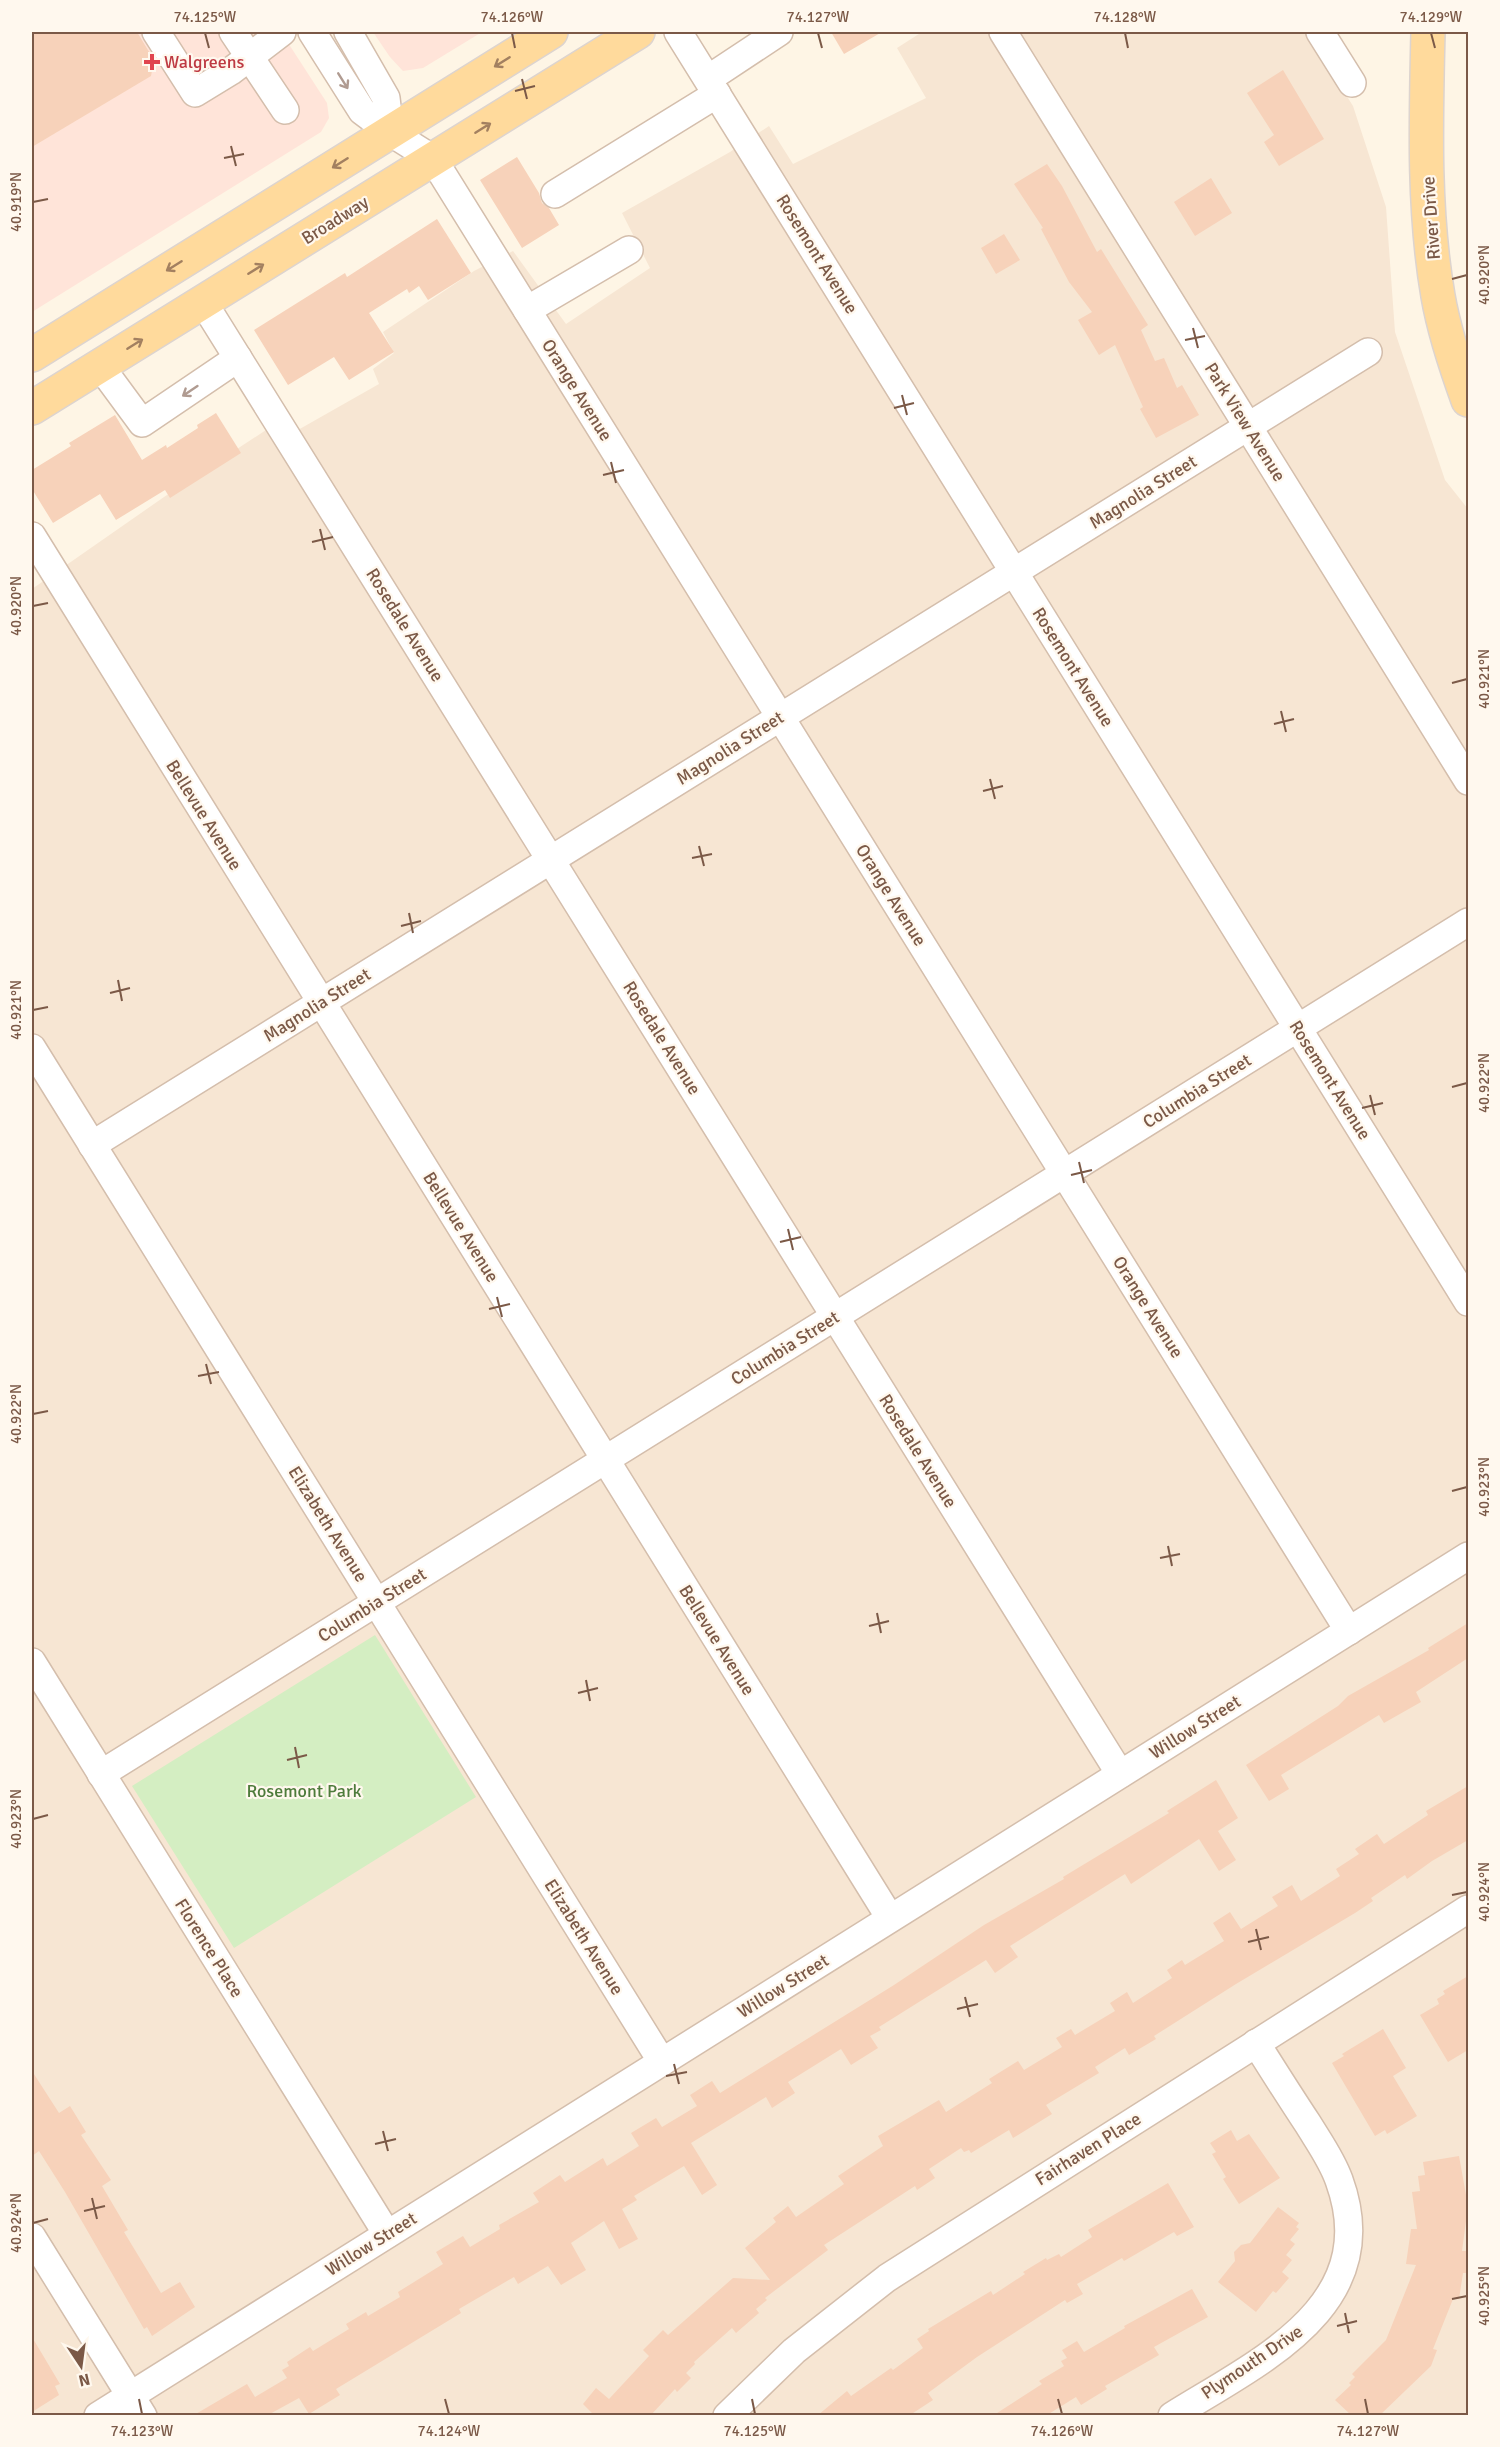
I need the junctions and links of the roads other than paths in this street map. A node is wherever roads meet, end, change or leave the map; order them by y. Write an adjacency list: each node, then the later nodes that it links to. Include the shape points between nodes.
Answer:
1 (156, 32): 13 (street, via 195,93)
2 (233, 32): 13 (street)
3 (282, 32): 13 (street)
4 (312, 32): 17 (street, one-way to 17, via 362,111)
5 (348, 32): 17 (street, via 386,98)
6 (551, 32): 17 (main road, one-way to 17)
7 (638, 32): 18 (main road, Broadway, one-way to 7)
8 (678, 32): 15 (street, Rosemont Avenue)
9 (779, 32): 15 (street)
10 (1002, 32): 29 (street, Park View Avenue)
11 (1320, 32): 14 (street)
12 (1428, 32): 27 (main road, River Drive, via 1431,249 1438,298)
13 (249, 57): 16 (street)
14 (1352, 83)
15 (712, 86): 19 (street); 31 (street, Rosemont Avenue)
16 (285, 110)
17 (390, 132): 18 (street); 24 (main road, one-way to 24)
18 (433, 159): 21 (main road, Broadway, one-way to 18); 22 (street, Orange Avenue)
19 (555, 194)
20 (629, 250): 22 (street)
21 (203, 302): 25 (street, Rosedale Avenue); 26 (main road, Broadway, one-way to 21)
22 (527, 310): 32 (street, Orange Avenue)
23 (1368, 352): 29 (street, Magnolia Street)
24 (32, 355)
25 (238, 358): 26 (street, one-way to 26, via 142,423); 34 (street, Rosedale Avenue)
26 (100, 366): 28 (main road, Broadway)
27 (1468, 400)
28 (32, 408)
29 (1248, 426): 31 (street, Magnolia Street); 33 (street, Park View Avenue)
30 (32, 536): 36 (street, Bellevue Avenue)
31 (1014, 571): 32 (street, Magnolia Street); 37 (street, Rosemont Avenue)
32 (780, 717): 34 (street, Magnolia Street); 40 (street, Orange Avenue)
33 (1468, 781)
34 (551, 859): 36 (street, Magnolia Street); 42 (street, Rosedale Avenue)
35 (1468, 922): 37 (street, Columbia Street)
36 (321, 1002): 39 (street, Magnolia Street); 43 (street, Bellevue Avenue)
37 (1298, 1029): 40 (street, Columbia Street); 41 (street, Rosemont Avenue)
38 (32, 1048): 39 (street, Elizabeth Avenue)
39 (92, 1145): 45 (street, Elizabeth Avenue)
40 (1065, 1174): 42 (street, Columbia Street); 46 (street, Orange Avenue)
41 (1468, 1302)
42 (835, 1317): 43 (street, Columbia Street); 49 (street, Rosedale Avenue)
43 (605, 1460): 45 (street, Columbia Street); 51 (street, Bellevue Avenue)
44 (1468, 1556): 46 (street, Willow Street)
45 (376, 1603): 48 (street, Columbia Street); 53 (street, Elizabeth Avenue)
46 (1349, 1631): 49 (street, Willow Street)
47 (32, 1662): 48 (street, Florence Place)
48 (101, 1774): 54 (street, Florence Place)
49 (1120, 1774): 51 (street, Willow Street)
50 (1468, 1909): 52 (street, Fairhaven Place)
51 (890, 1918): 53 (street, Willow Street)
52 (1256, 2043): 58 (street, Fairhaven Place, via 887,2277 794,2351); 59 (street, Plymouth Drive, via 1339,2179 1346,2202 1346,2255 1323,2307 1303,2330)
53 (662, 2062): 54 (street, Willow Street)
54 (387, 2234): 56 (street, Willow Street)
55 (32, 2237): 56 (street)
56 (136, 2405): 57 (street, Willow Street)
57 (98, 2415)
58 (727, 2415)
59 (1172, 2415)

